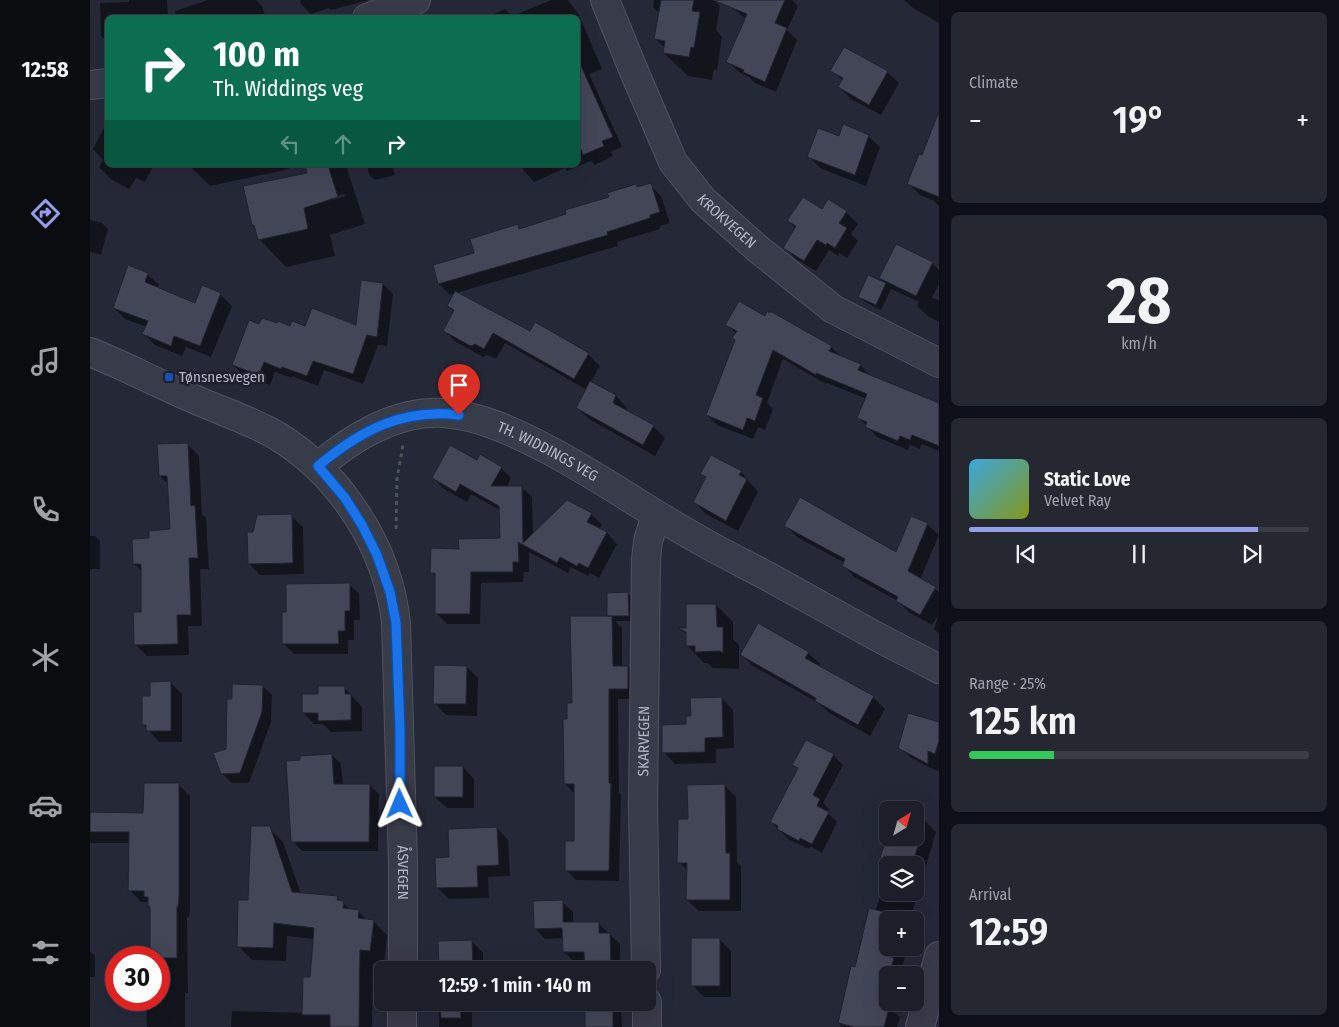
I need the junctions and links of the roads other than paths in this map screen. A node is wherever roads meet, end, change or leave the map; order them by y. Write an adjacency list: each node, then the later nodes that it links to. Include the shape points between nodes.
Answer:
1 (416, 0): 3 (street)
2 (605, 0): 7 (street, KROKVEGEN, via 673,162 703,200 833,309)
3 (375, 15)
4 (105, 83): 5 (street)
5 (90, 85)
6 (90, 352): 8 (street, via 265,429)
7 (939, 363)
8 (318, 466): 9 (street, TH. WIDDINGS VEG, via 347,444 378,427 427,413 459,415 512,431 567,459); 12 (street, ÅSVEGEN, via 345,498 366,532 384,572 394,609 403,863)
9 (656, 515): 10 (street, TH. WIDDINGS VEG); 13 (street, SKARVEGEN, via 646,560 643,795)
10 (939, 669)
11 (939, 956): 18 (street)
12 (403, 961)
13 (646, 961)
14 (402, 1011): 16 (street)
15 (646, 1011): 17 (street)
16 (402, 1027)
17 (647, 1027)
18 (920, 1027)

